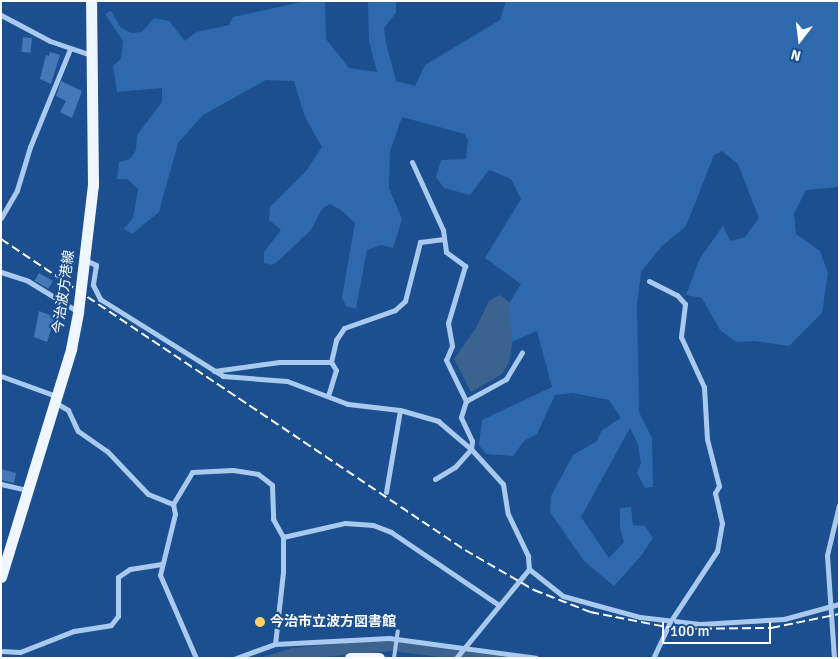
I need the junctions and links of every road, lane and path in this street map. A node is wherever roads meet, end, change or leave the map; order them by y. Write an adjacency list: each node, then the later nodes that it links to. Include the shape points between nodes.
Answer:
1 (91, 1): 4 (main road, 今治波方港線)
2 (1, 15): 3 (street)
3 (70, 49): 4 (street); 6 (street, via 30,147 17,190)
4 (92, 56): 8 (main road, 今治波方港線, via 94,148)
5 (412, 162): 7 (street)
6 (1, 218)
7 (444, 239): 13 (street, via 420,242 405,301 395,310 344,328 336,340); 18 (street, via 446,252 465,266 448,323 452,346 446,360)
8 (84, 260): 11 (main road, 今治波方港線); 14 (street, via 96,265 93,285 100,298)
9 (1, 272): 11 (street, via 28,282)
10 (649, 281): 34 (street, via 677,295 685,304 681,337 704,387 707,439 720,486 715,493 722,524 717,551)
11 (78, 312): 17 (main road, 今治波方港線, via 71,349)
12 (522, 352): 18 (street, via 506,379)
13 (331, 362): 14 (street, via 279,362); 16 (street, via 336,370)
14 (214, 371): 16 (street, via 223,376 287,381)
15 (1, 376): 17 (street)
16 (328, 396): 19 (street, via 348,404)
17 (55, 399): 23 (main road, 今治波方港線); 25 (street, via 68,410 78,431 107,451 148,494)
18 (466, 401): 20 (street, via 460,418 472,441)
19 (400, 410): 20 (street, via 438,421); 24 (street)
20 (471, 449): 21 (street, via 455,467); 29 (street, via 503,484 508,514 528,556)
21 (435, 479)
22 (1, 484): 23 (street)
23 (26, 490): 30 (main road, 今治波方港線)
24 (386, 492)
25 (173, 504): 27 (street, via 192,472 233,470 258,474 272,485 273,519); 28 (street, via 175,514)
26 (839, 505): 33 (street, via 827,555)
27 (283, 536): 32 (street, via 345,523 373,525 391,532); 37 (street, via 283,572)
28 (162, 564): 39 (street, via 130,569 118,577 118,616 111,625 74,631 20,652); 41 (street, via 161,582)
29 (529, 569): 32 (street); 34 (street, via 563,596 600,608)
30 (1, 577)
31 (839, 604): 33 (street)
32 (499, 605): 38 (street)
33 (829, 607): 34 (street, via 784,619 737,624); 40 (street)
34 (670, 622): 48 (street)
35 (398, 631): 36 (lane)
36 (396, 640): 37 (street); 38 (street); 45 (lane)
37 (275, 644): 42 (street)
38 (460, 650): 46 (street); 47 (street)
39 (1, 651)
40 (836, 657)
41 (196, 658)
42 (236, 658)
43 (350, 658): 44 (main road)
44 (379, 658)
45 (394, 658)
46 (456, 658)
47 (536, 658)
48 (653, 658)

